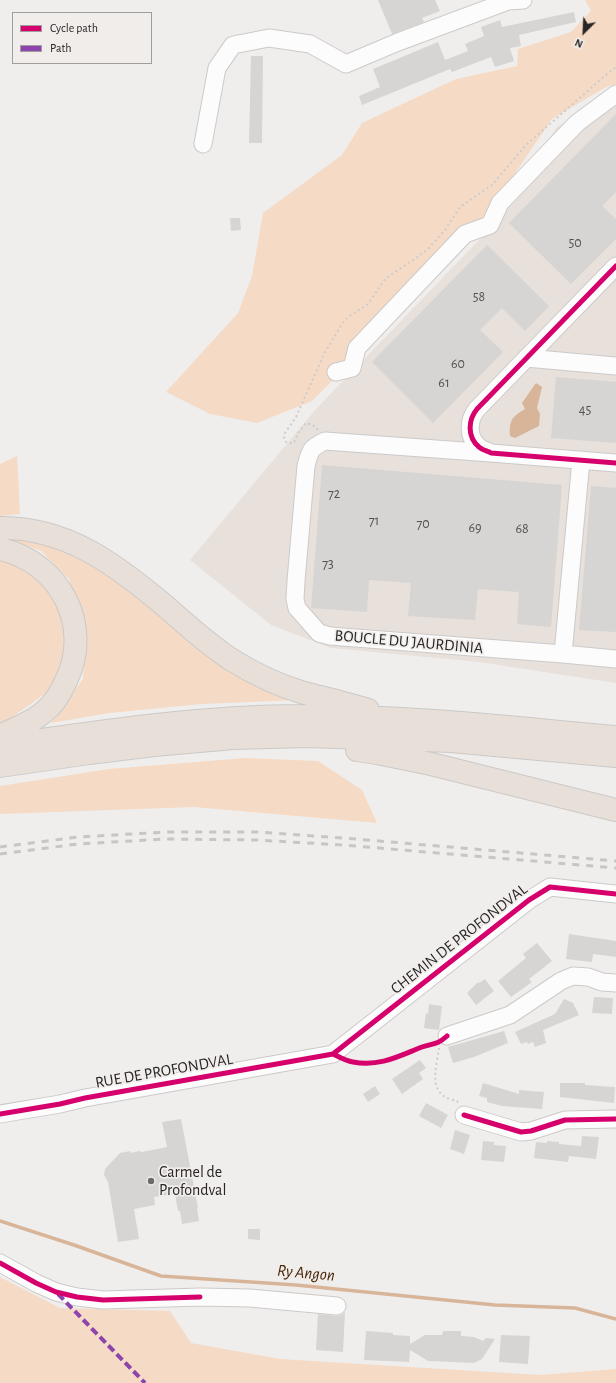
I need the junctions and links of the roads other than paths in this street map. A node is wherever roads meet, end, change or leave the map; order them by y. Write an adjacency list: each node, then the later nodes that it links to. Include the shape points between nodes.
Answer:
1 (523, 0): 3 (street, via 508,1 346,64 310,44 269,38 233,45 217,68)
2 (616, 94): 7 (street, via 577,123 500,203 494,229 465,234 357,348)
3 (202, 144)
4 (614, 270): 5 (street)
5 (526, 358): 6 (street); 8 (street, via 472,415 469,427 472,438 479,447)
6 (616, 366)
7 (349, 372)
8 (491, 453): 9 (street, BOUCLE DU JAURDINIA); 13 (street, BOUCLE DU JAURDINIA, via 325,441 314,447 306,466 295,599 297,608 319,633 330,636)
9 (581, 460): 10 (street, BOUCLE DU JAURDINIA); 13 (street)
10 (616, 463)
11 (0, 528): 15 (highway, via 17,528 52,535 86,548 119,568 203,639 233,660 300,691)
12 (0, 549): 16 (highway, via 29,560 46,572 60,589 74,623 76,646 72,670 61,693 46,711)
13 (563, 654): 14 (street, BOUCLE DU JAURDINIA)
14 (616, 659)
15 (392, 718): 18 (highway); 19 (highway, via 237,718 96,732)
16 (0, 736)
17 (308, 736): 20 (highway, via 451,741); 21 (highway, via 233,738 154,745); 22 (highway, via 338,747 378,752 431,764)
18 (616, 737)
19 (0, 746)
20 (616, 756)
21 (0, 766)
22 (616, 810)
23 (616, 894): 26 (street, CHEMIN DE PROFONDVAL, via 550,887 529,900)
24 (616, 984): 25 (street, via 573,976 561,981 510,1015)
25 (443, 1040)
26 (333, 1054): 27 (street, RUE DE PROFONDVAL)
27 (0, 1114)
28 (464, 1115): 29 (street, via 521,1132 565,1120)
29 (616, 1119)
30 (0, 1263): 31 (street, via 56,1292 77,1297 103,1300 250,1298)
31 (337, 1306)

